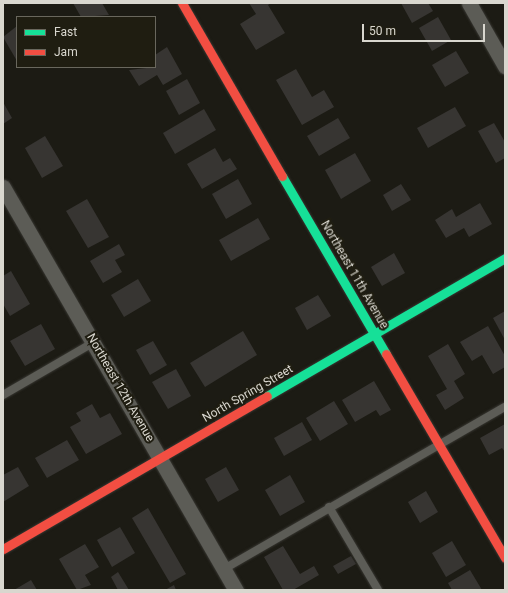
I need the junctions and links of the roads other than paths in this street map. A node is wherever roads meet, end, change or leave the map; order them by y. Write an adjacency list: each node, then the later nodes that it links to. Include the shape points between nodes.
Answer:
1 (182, 3): 6 (street, Northeast 11th Avenue)
2 (469, 3): 3 (street)
3 (505, 66)
4 (3, 186): 7 (street, Northeast 12th Avenue)
5 (505, 258): 6 (street, North Spring Street)
6 (375, 335): 10 (street, Northeast 11th Avenue); 11 (street, North Spring Street)
7 (94, 342): 8 (lane); 11 (street, Northeast 12th Avenue)
8 (3, 395)
9 (505, 407): 10 (lane)
10 (438, 444): 12 (lane); 14 (street, Northeast 11th Avenue)
11 (160, 458): 13 (street, North Spring Street); 15 (street, Northeast 12th Avenue)
12 (329, 508): 15 (lane); 17 (lane)
13 (3, 549)
14 (505, 558)
15 (224, 569): 16 (street, Northeast 12th Avenue)
16 (236, 590)
17 (378, 590)

